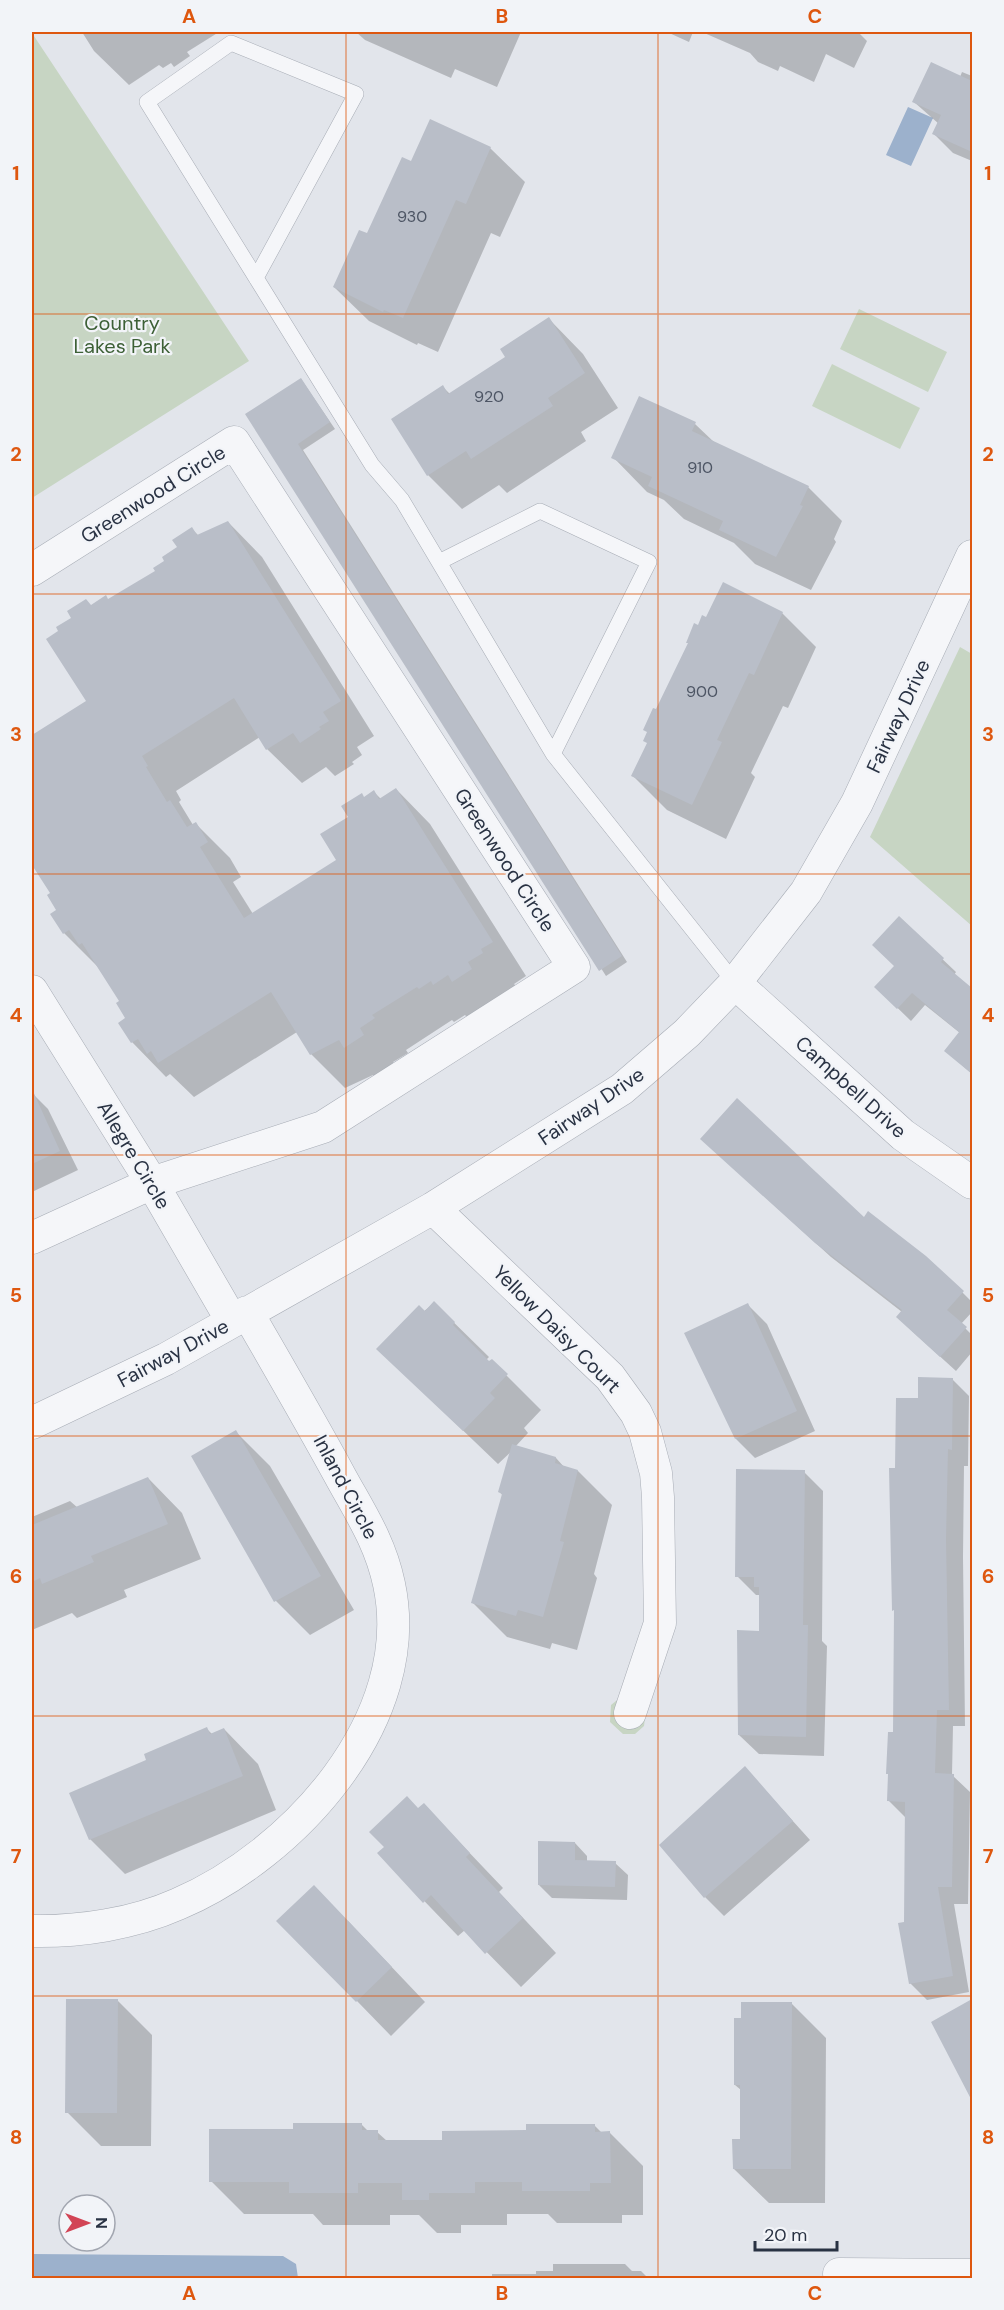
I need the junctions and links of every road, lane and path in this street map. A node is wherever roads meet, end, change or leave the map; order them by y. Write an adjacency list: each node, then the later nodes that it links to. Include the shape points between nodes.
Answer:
1 (256, 278): 1 (lane, via 147,102 231,43 356,94); 3 (lane, via 372,465 402,500)
2 (972, 556): 6 (street, Fairway Drive, via 857,803 806,892)
3 (439, 562): 5 (lane); 5 (lane, via 540,511 649,562)
4 (32, 570): 8 (street, Greenwood Circle, via 234,442 574,967 322,1127)
5 (553, 754): 6 (lane)
6 (735, 983): 9 (street, Campbell Drive, via 903,1134); 10 (street, Fairway Drive, via 687,1033 622,1089)
7 (32, 991): 8 (street, Allegre Circle)
8 (152, 1183): 11 (street, Greenwood Circle); 12 (street, Allegre Circle)
9 (972, 1183)
10 (433, 1208): 12 (street, Fairway Drive); 14 (street, Yellow Daisy Court, via 610,1377 645,1432 658,1497 660,1623)
11 (32, 1238)
12 (240, 1317): 13 (street, Fairway Drive, via 166,1359); 15 (street, Inland Circle, via 372,1530 389,1584 394,1623 385,1687 354,1751 318,1800 256,1859 176,1905 123,1921)
13 (32, 1423)
14 (630, 1713)
15 (32, 1931)
16 (839, 2274): 17 (street)
17 (972, 2275)

